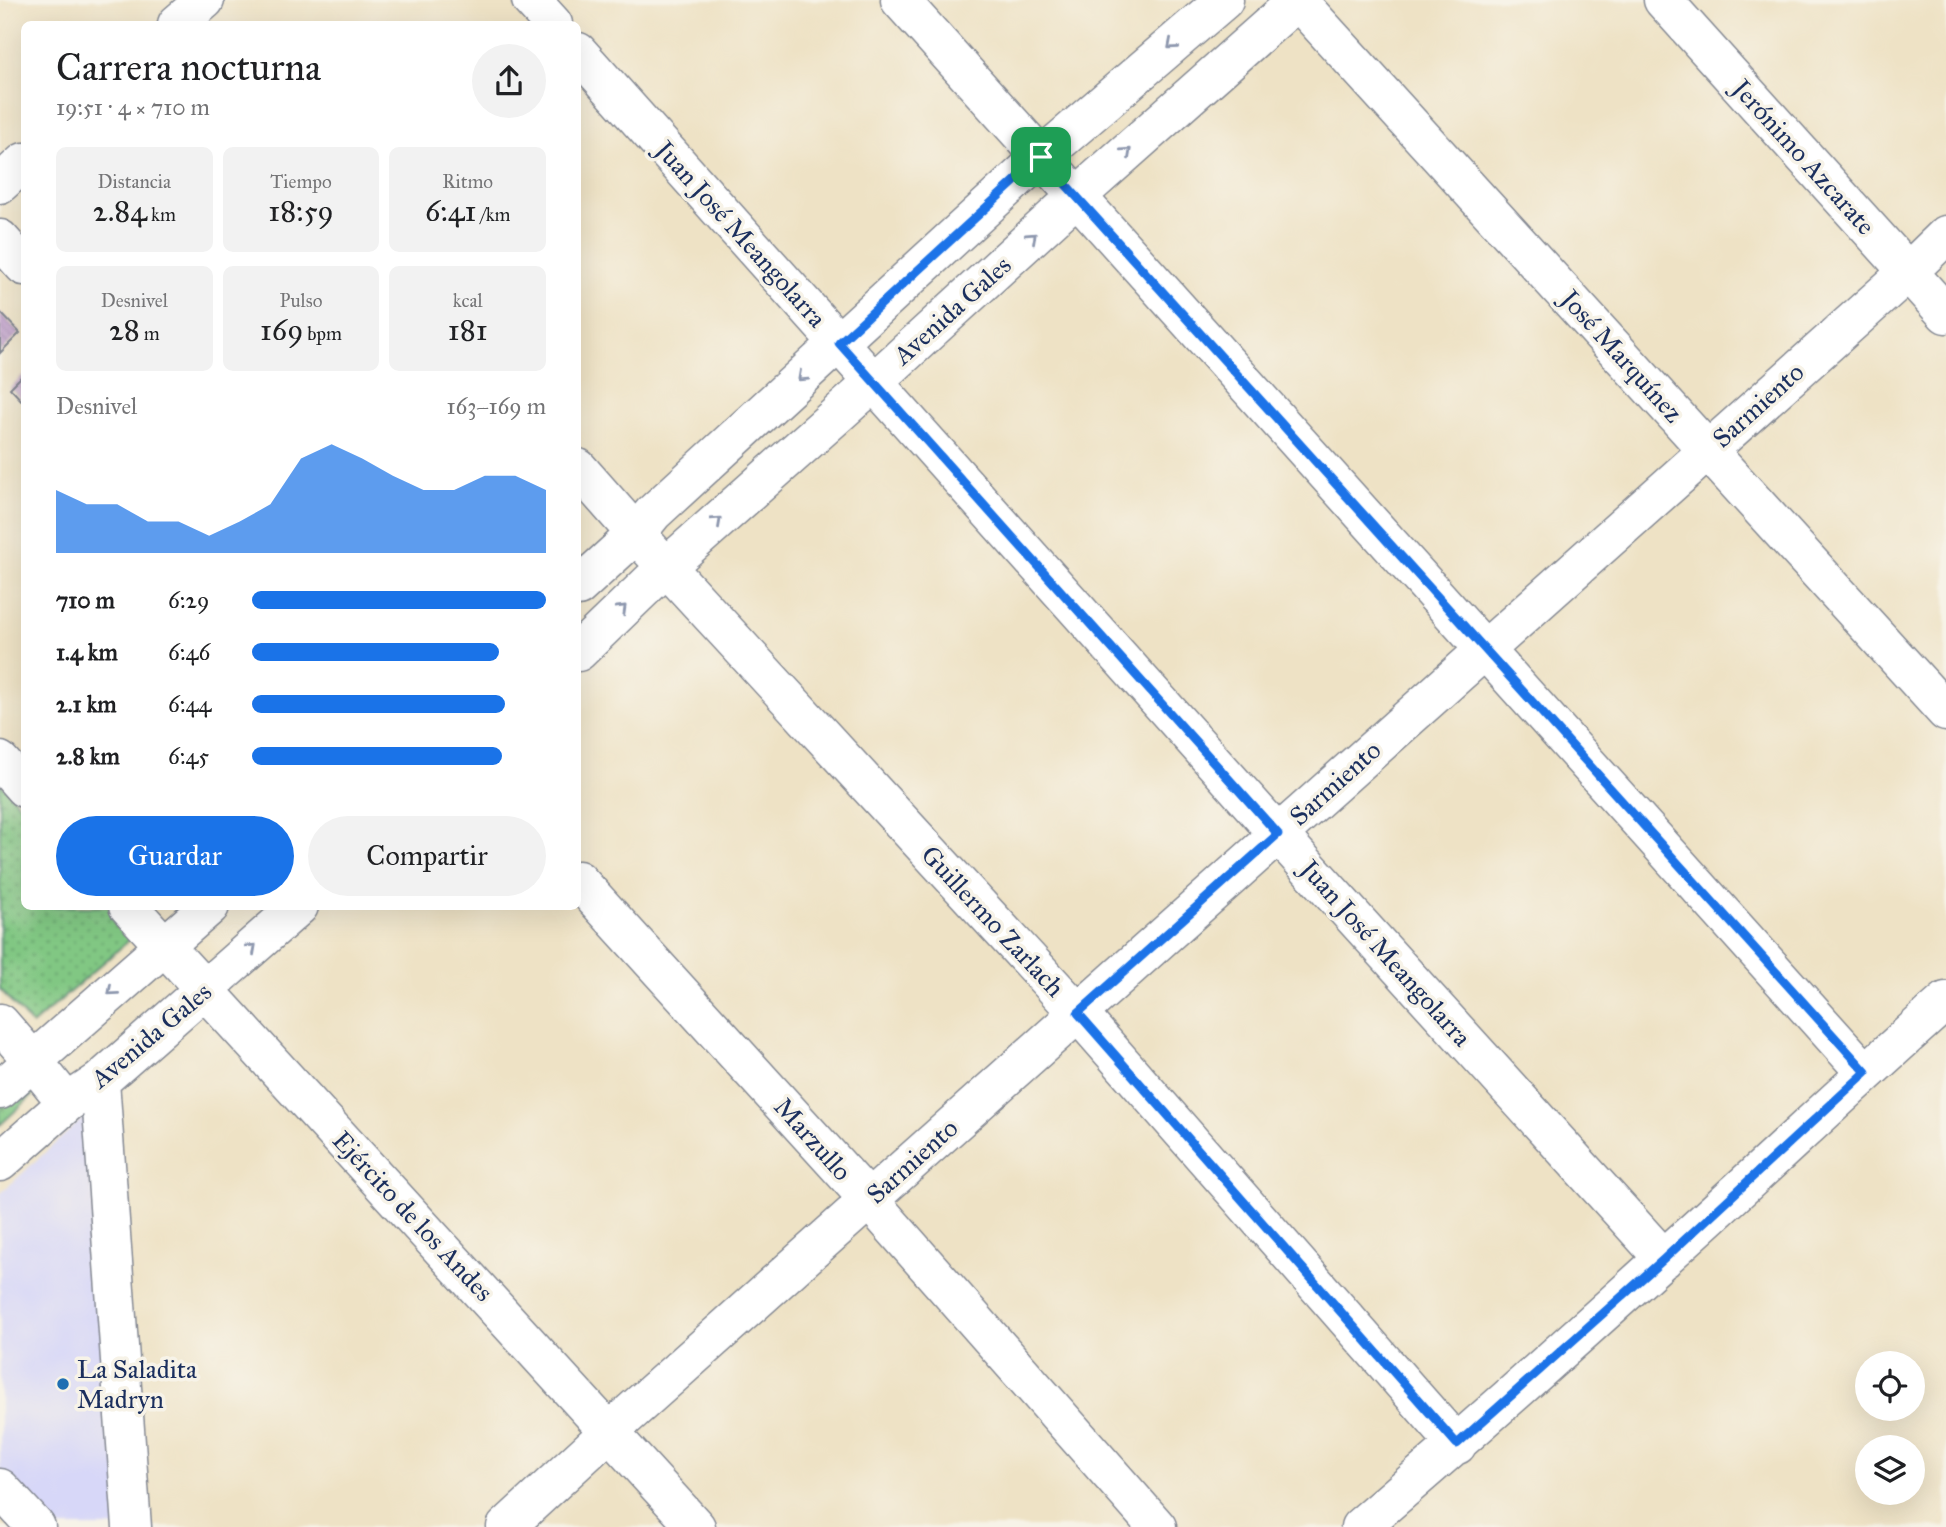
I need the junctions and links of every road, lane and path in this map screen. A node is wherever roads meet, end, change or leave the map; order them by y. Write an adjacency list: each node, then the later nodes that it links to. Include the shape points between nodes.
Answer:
1 (531, 0): 6 (street)
2 (900, 0): 8 (street)
3 (1224, 0): 8 (street, Avenida Gales, one-way to 8)
4 (1297, 0): 11 (street, Avenida Gales, one-way to 4); 19 (street, José Marquínez)
5 (1662, 0): 15 (street, Jerónimo Azcarate)
6 (549, 21)
7 (581, 55): 17 (street, Juan José Meangolarra)
8 (1041, 157): 11 (street); 17 (street, Avenida Gales)
9 (21, 165): 10 (street)
10 (0, 184)
11 (1076, 197): 18 (street, Avenida Gales, one-way to 11); 25 (street)
12 (1946, 235): 15 (street, Sarmiento)
13 (0, 239): 14 (street)
14 (21, 263)
15 (1908, 272): 16 (street, Jerónimo Azcarate); 19 (street, Sarmiento)
16 (1946, 314)
17 (839, 343): 18 (street, Juan José Meangolarra); 21 (street, Avenida Gales, one-way to 21, via 653,513)
18 (873, 382): 22 (street, Avenida Gales, one-way to 18); 29 (street, Juan José Meangolarra)
19 (1708, 450): 25 (street, Sarmiento); 26 (street, José Marquínez)
20 (581, 471): 21 (street, Guillermo Zarlach)
21 (636, 534): 22 (street, Guillermo Zarlach); 23 (street, Avenida Gales)
22 (666, 567): 24 (street, Avenida Gales, one-way to 22); 37 (street, Guillermo Zarlach)
23 (581, 584)
24 (581, 649)
25 (1485, 650): 29 (street, Sarmiento); 40 (street)
26 (1946, 712)
27 (0, 761): 28 (street)
28 (21, 785)
29 (1278, 834): 37 (street, Sarmiento); 46 (street, Juan José Meangolarra)
30 (581, 883): 45 (street, Marzullo)
31 (132, 910): 34 (street, Ejército de los Andes)
32 (204, 910): 34 (street)
33 (295, 910): 35 (street, Avenida Gales, one-way to 33)
34 (163, 946): 35 (street, Ejército de los Andes); 39 (street, one-way to 39)
35 (205, 990): 41 (street, Avenida Gales); 47 (street, Ejército de los Andes)
36 (1946, 1001): 40 (street)
37 (1078, 1013): 45 (street, Sarmiento); 48 (street, Guillermo Zarlach)
38 (0, 1023): 39 (street)
39 (33, 1060): 42 (street); 43 (street)
40 (1866, 1072): 46 (street)
41 (100, 1081): 43 (street, Avenida Gales); 51 (street)
42 (0, 1090)
43 (67, 1103): 44 (street, Avenida Gales)
44 (0, 1162)
45 (869, 1200): 47 (street, Sarmiento); 54 (street, Marzullo)
46 (1664, 1259): 48 (street)
47 (610, 1431): 52 (street, Sarmiento); 53 (street, Ejército de los Andes)
48 (1457, 1444): 55 (street)
49 (0, 1488): 50 (street)
50 (36, 1527)
51 (132, 1527)
52 (506, 1527)
53 (696, 1527)
54 (1157, 1527)
55 (1360, 1527)

